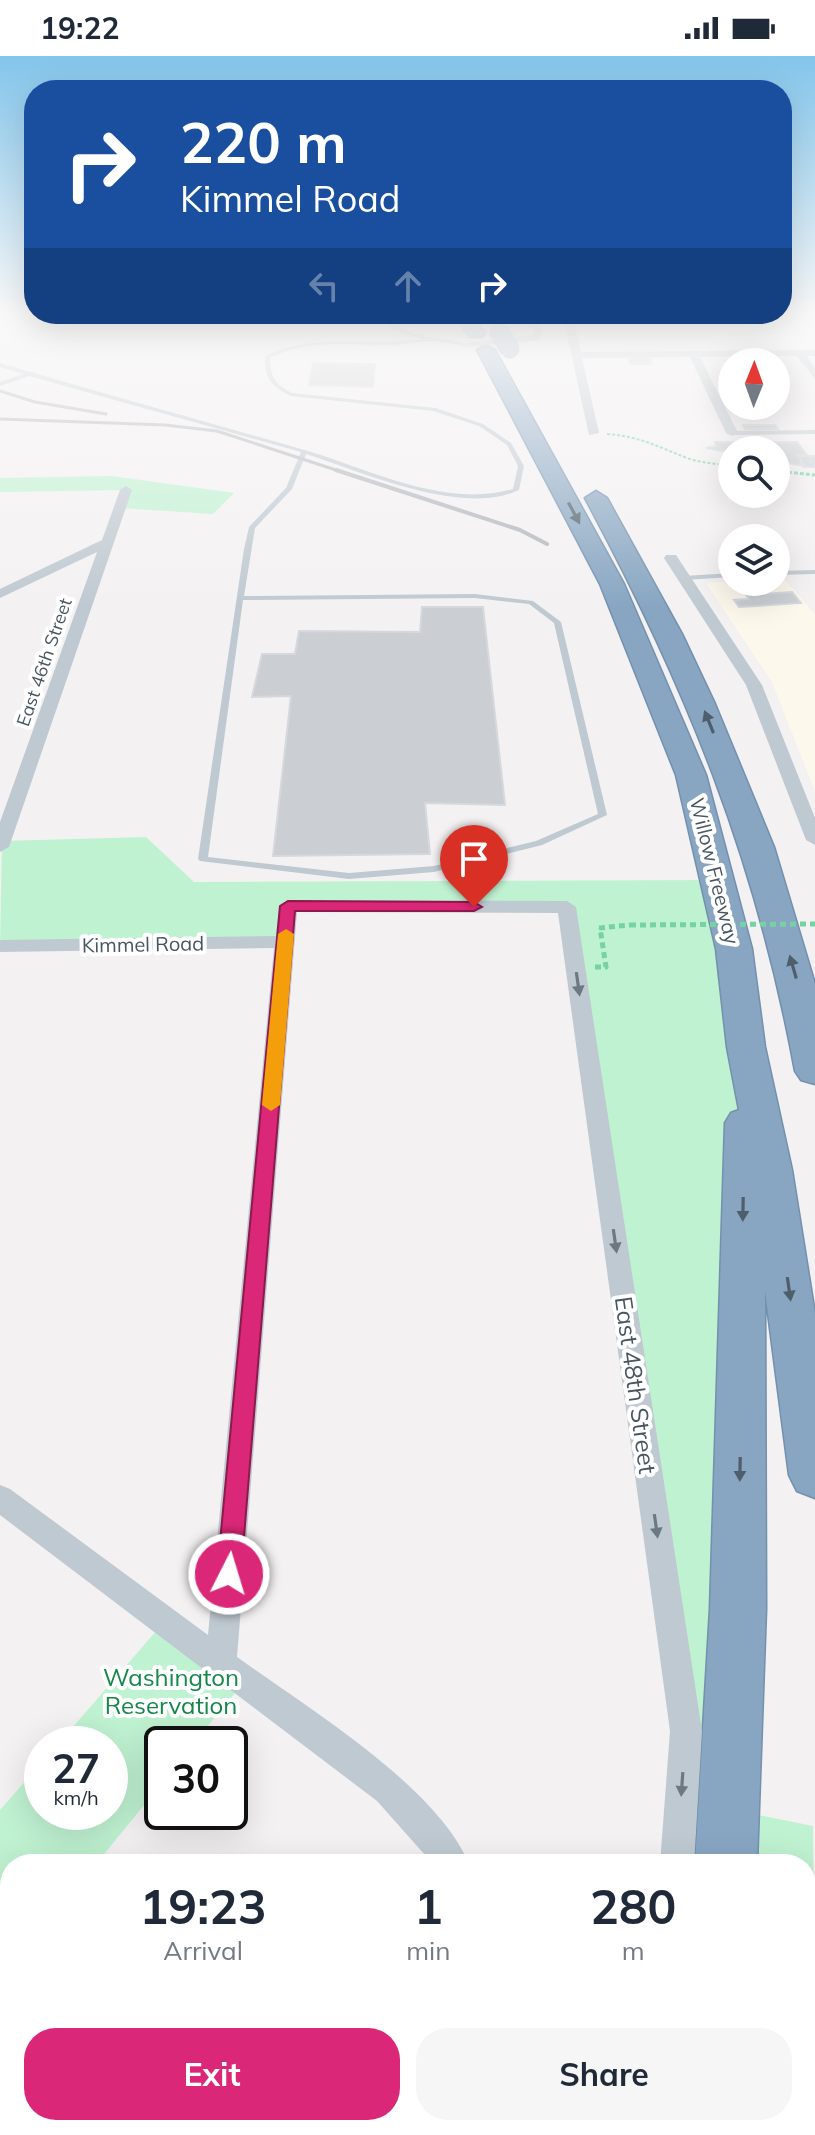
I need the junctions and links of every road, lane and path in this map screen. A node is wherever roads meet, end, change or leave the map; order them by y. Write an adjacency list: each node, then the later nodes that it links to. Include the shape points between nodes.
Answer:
1 (168, 413): 10 (lane)
2 (446, 413): 10 (lane, via 481,425 509,444 521,466 516,490 485,499 458,496)
3 (535, 413): 9 (highway, Willow Freeway)
4 (563, 413): 9 (street)
5 (722, 413): 7 (street)
6 (815, 432): 7 (lane)
7 (732, 433)
8 (606, 434): 11 (path, via 632,436)
9 (557, 439): 29 (highway, Willow Freeway, one-way to 29, via 691,775 734,949); 30 (highway, Willow Freeway, one-way to 9, via 803,1000 754,834 705,711 640,575)
10 (304, 451): 22 (lane, via 289,489 252,527)
11 (718, 465)
12 (790, 472): 13 (path)
13 (815, 475)
14 (126, 490): 15 (street, East 46th Street)
15 (108, 542): 21 (street); 24 (street, East 46th Street)
16 (671, 558): 20 (street)
17 (815, 572): 18 (lane)
18 (790, 573)
19 (718, 576): 20 (lane)
20 (684, 578): 23 (street, via 754,685)
21 (0, 594)
22 (240, 598): 22 (lane, via 203,859 349,876 434,869 539,843 603,815 557,622 531,602 475,596)
23 (815, 840)
24 (0, 847)
25 (815, 924): 28 (path, bridge, via 600,928 606,967)
26 (285, 942): 27 (street, Kimmel Road); 33 (street); 35 (street, East 48th Street, one-way to 35, via 288,906 567,907 686,1731)
27 (0, 946)
28 (593, 967)
29 (746, 1047): 31 (highway, Willow Freeway, one-way to 31, via 771,1170); 36 (highway, one-way to 36, via 738,1609)
30 (815, 1071)
31 (815, 1475)
32 (0, 1498): 33 (street)
33 (221, 1665): 34 (street, via 389,1789)
34 (446, 1854)
35 (678, 1854)
36 (726, 1854)

